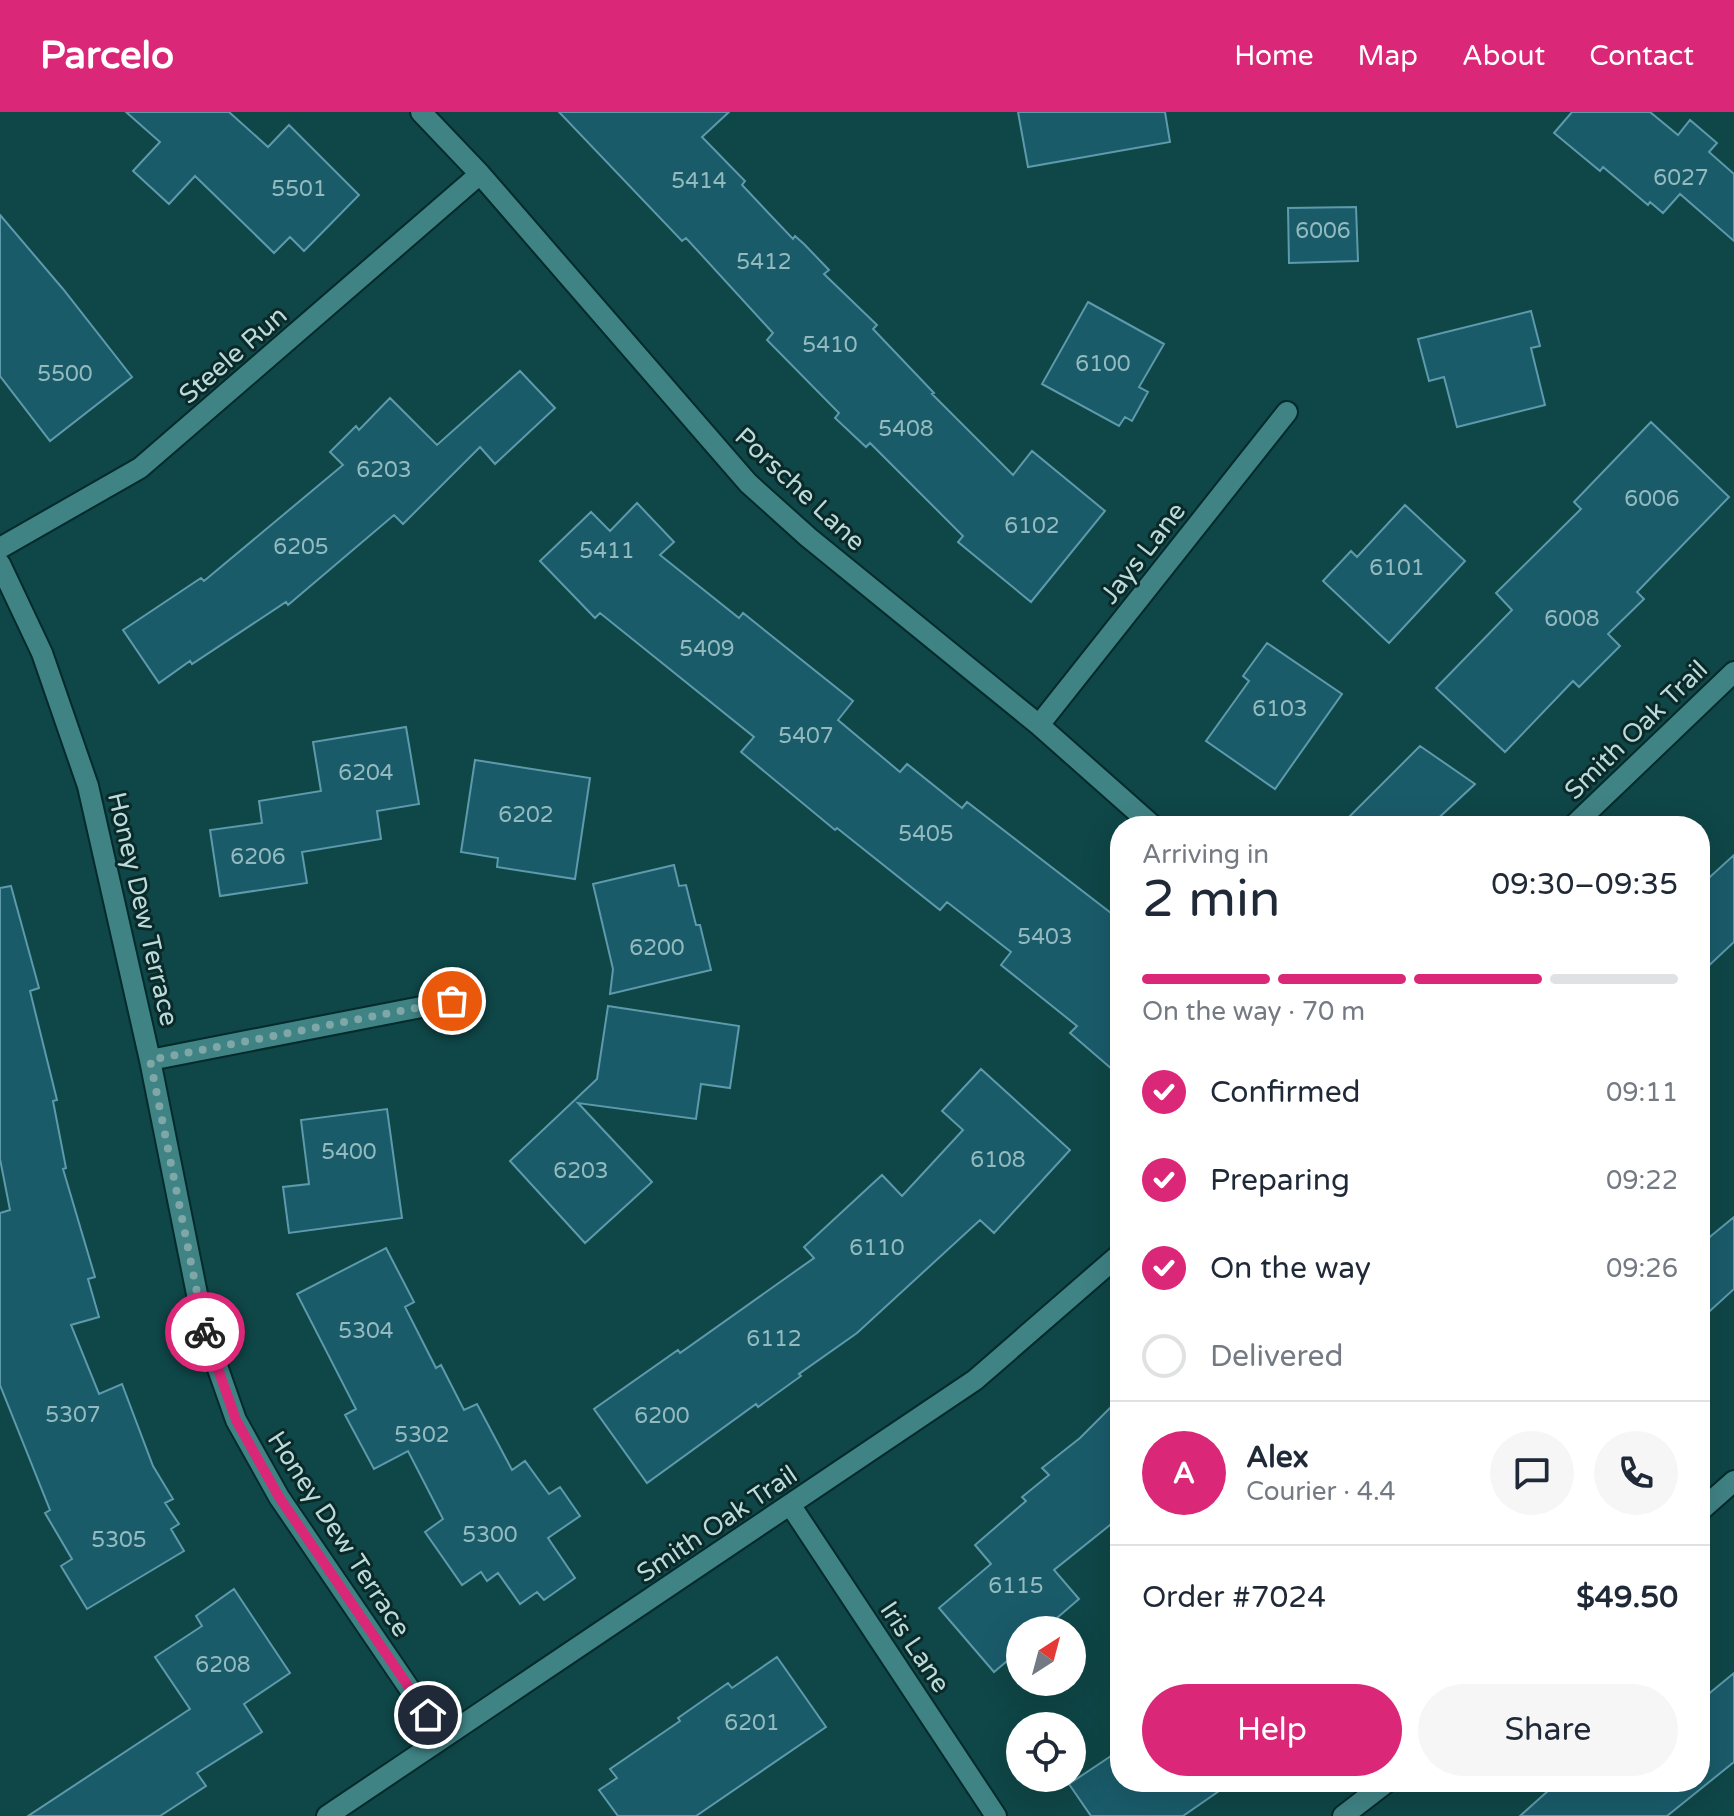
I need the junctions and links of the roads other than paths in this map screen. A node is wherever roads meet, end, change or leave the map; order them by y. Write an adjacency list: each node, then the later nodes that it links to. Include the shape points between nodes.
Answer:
1 (421, 112): 2 (street, Porsche Lane)
2 (480, 174): 4 (street, Steele Run, via 140,468); 7 (street, Porsche Lane, via 748,483)
3 (1287, 412): 7 (street, Jays Lane)
4 (0, 548)
5 (0, 564): 11 (street, Honey Dew Terrace, via 42,653 88,786)
6 (1734, 672): 9 (street, Smith Oak Trail)
7 (1039, 725): 8 (street, Porsche Lane)
8 (1142, 816)
9 (1583, 816)
10 (452, 1001): 11 (street)
11 (150, 1060): 16 (street, Honey Dew Terrace, via 204,1329 236,1420 279,1497)
12 (1110, 1263): 15 (street, Smith Oak Trail, via 975,1380)
13 (1734, 1481): 14 (street)
14 (1710, 1502)
15 (791, 1506): 16 (street, Smith Oak Trail); 19 (street, Iris Lane)
16 (443, 1738): 18 (street, Smith Oak Trail)
17 (1374, 1792): 20 (street)
18 (327, 1816)
19 (996, 1816)
20 (1343, 1816)

